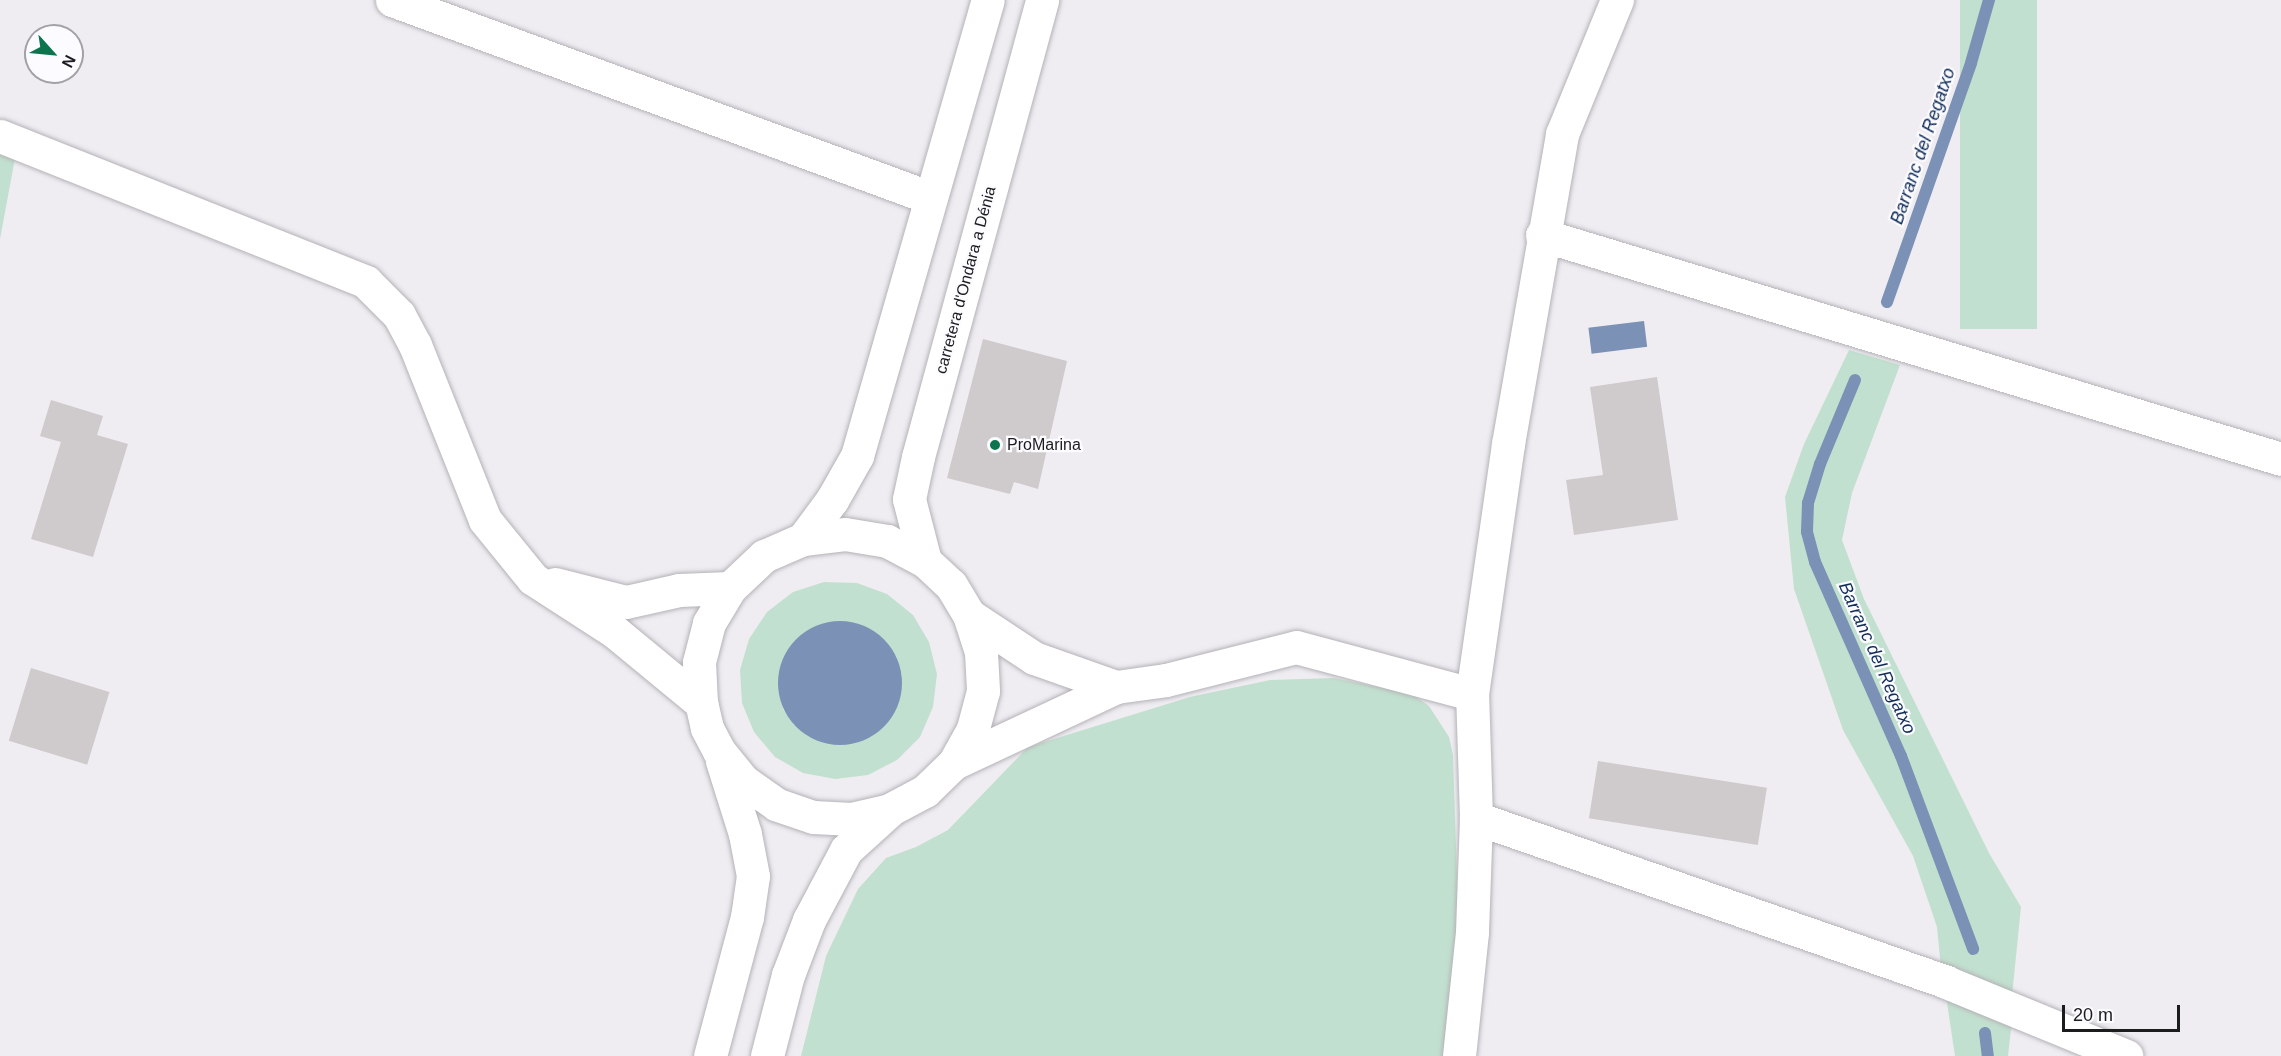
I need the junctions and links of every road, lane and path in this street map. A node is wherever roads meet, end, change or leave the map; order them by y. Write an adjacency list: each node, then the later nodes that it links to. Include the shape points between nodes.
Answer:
1 (392, 0): 6 (street)
2 (988, 0): 6 (street)
3 (1042, 0): 10 (street, carretera d'Ondara a Dénia, via 909,500)
4 (1617, 0): 7 (street, via 1562,134)
5 (0, 136): 11 (street, via 366,282 399,315 415,345 484,520)
6 (931, 198): 9 (street, via 857,456 832,500)
7 (1542, 235): 8 (street); 15 (street)
8 (2281, 459)
9 (803, 539): 10 (street, via 845,534 887,541); 12 (street, via 764,556)
10 (925, 561): 13 (street, via 951,585)
11 (533, 579): 12 (street, via 627,602 679,590); 16 (street, via 615,632)
12 (729, 588): 16 (street, via 706,633 699,662)
13 (969, 615): 14 (street, via 1034,658); 18 (street, via 981,652 983,691 973,729)
14 (1116, 687): 15 (street, via 1166,680 1296,646); 18 (street)
15 (1472, 694): 20 (street)
16 (701, 703): 17 (street)
17 (719, 751): 19 (street, via 744,782 776,804 813,817 852,819); 21 (street, via 745,834 753,876 747,917)
18 (954, 763): 19 (street, via 926,791)
19 (890, 810): 22 (street, via 846,850 809,920 788,975)
20 (1476, 818): 23 (street, via 1472,932); 24 (street, via 1946,982)
21 (710, 1056)
22 (766, 1056)
23 (1459, 1056)
24 (2126, 1056)

